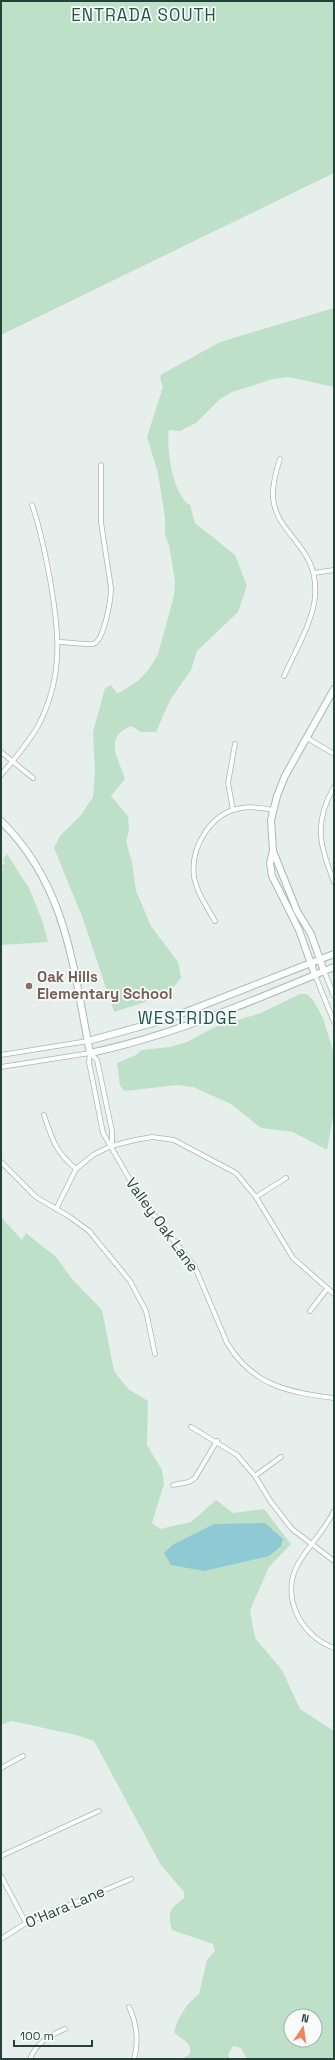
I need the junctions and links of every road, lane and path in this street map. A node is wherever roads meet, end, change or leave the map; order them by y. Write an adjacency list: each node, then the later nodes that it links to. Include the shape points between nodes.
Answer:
1 (280, 459): 5 (street, via 273,487 275,509 308,556)
2 (101, 465): 6 (street, via 101,522 111,588 102,636 92,644)
3 (32, 505): 6 (street, via 43,542)
4 (334, 570): 5 (street)
5 (314, 573): 7 (street, via 314,606)
6 (59, 642): 13 (street, via 56,673 46,709 38,726)
7 (284, 676)
8 (334, 689): 9 (street)
9 (307, 738): 12 (street); 18 (street, via 285,776)
10 (235, 744): 17 (street, via 228,783)
11 (1, 752): 13 (street)
12 (334, 754)
13 (12, 761): 14 (street); 15 (street)
14 (1, 775)
15 (33, 778)
16 (334, 787): 21 (street, via 322,814 320,838 322,851)
17 (234, 810): 18 (street, via 252,807); 22 (street, via 209,827 198,844 194,860 196,886)
18 (273, 810): 20 (street)
19 (1, 821): 31 (street, via 20,841 38,868 56,904 67,938)
20 (273, 851): 24 (street, via 297,911 311,934); 25 (street, via 270,863 272,876 299,930)
21 (334, 882)
22 (215, 920)
23 (334, 954): 24 (street)
24 (320, 960): 25 (street); 27 (street)
25 (312, 964): 28 (street); 31 (street, via 191,1011 138,1029)
26 (334, 967): 27 (street)
27 (324, 971): 28 (street); 29 (street)
28 (315, 975): 30 (street); 32 (street, via 203,1020)
29 (334, 996)
30 (334, 1022)
31 (88, 1041): 32 (street); 33 (street)
32 (90, 1053): 34 (street); 36 (street, Valley Oak Lane, via 89,1062 100,1122 103,1133); 36 (street, Valley Oak Lane, via 97,1060 112,1131)
33 (1, 1055)
34 (1, 1067)
35 (44, 1115): 38 (street, via 55,1146)
36 (112, 1146): 38 (street, via 93,1155); 40 (street, via 152,1137 174,1140 236,1173); 46 (street, Valley Oak Lane, via 141,1199 195,1267 227,1344 241,1363 262,1380 279,1388)
37 (1, 1162): 41 (street, via 28,1190)
38 (76, 1169): 41 (street)
39 (286, 1178): 40 (street)
40 (256, 1197): 42 (street, via 292,1258)
41 (56, 1209): 45 (street, via 89,1231 130,1281 146,1311)
42 (328, 1289): 43 (street); 44 (street)
43 (334, 1294)
44 (310, 1311)
45 (155, 1354)
46 (334, 1398)
47 (191, 1427): 48 (street)
48 (217, 1441): 50 (street, via 237,1455); 51 (street, via 195,1478 189,1482)
49 (281, 1457): 50 (street)
50 (255, 1476): 53 (street, via 281,1516)
51 (173, 1484)
52 (334, 1511): 53 (street)
53 (312, 1546): 54 (street); 55 (street, via 298,1564 294,1575 292,1598 301,1623 308,1632)
54 (334, 1561)
55 (334, 1648)
56 (23, 1756): 57 (street)
57 (1, 1768)
58 (99, 1811): 59 (street)
59 (1, 1856)
60 (1, 1876): 62 (street)
61 (131, 1879): 62 (street, O'Hara Lane)
62 (26, 1923): 63 (street, O'Hara Lane)
63 (1, 1940)
64 (130, 2007): 67 (street, via 136,2028 137,2045)
65 (65, 2029): 66 (street, via 39,2045)
66 (30, 2059)
67 (134, 2059)

